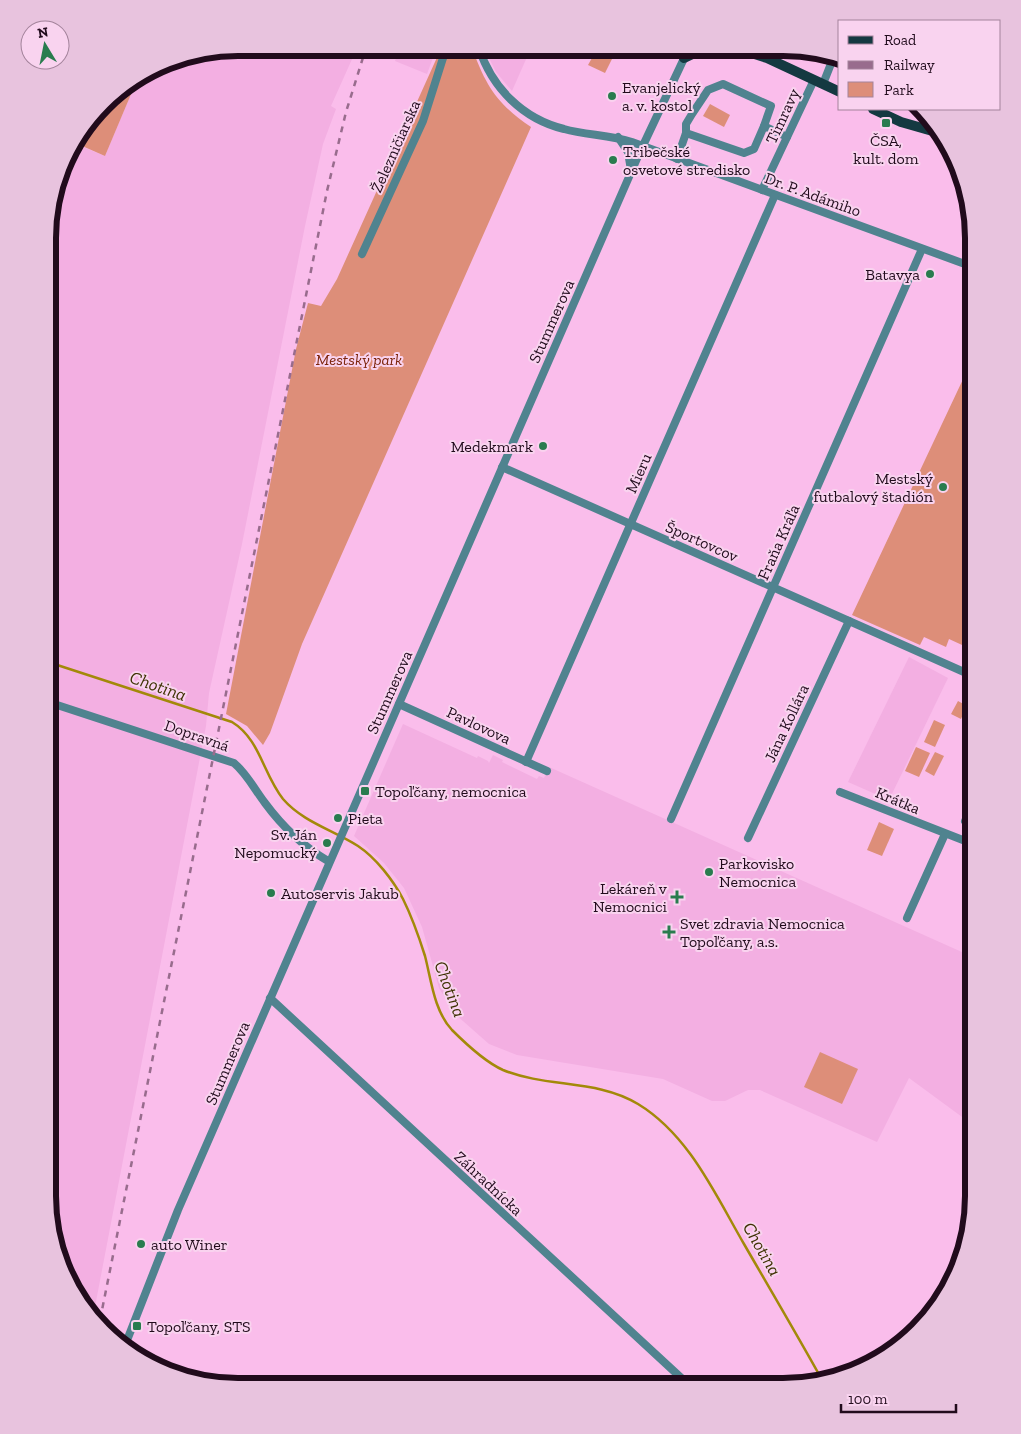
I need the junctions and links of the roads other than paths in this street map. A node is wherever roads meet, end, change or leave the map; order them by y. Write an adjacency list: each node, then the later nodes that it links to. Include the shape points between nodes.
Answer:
1 (444, 56): 22 (street, Železničiarska, via 423,121)
2 (483, 56): 14 (street, Dr. P. Adámiho, via 493,78 528,114 565,130)
3 (685, 56): 16 (street, Stummerova)
4 (761, 56): 6 (main road)
5 (765, 56): 6 (main road)
6 (767, 58): 8 (main road)
7 (830, 62): 8 (street, Timravy)
8 (818, 82): 9 (main road); 15 (street, Timravy)
9 (838, 91)
10 (875, 110): 12 (main road)
11 (764, 126): 13 (street, via 754,149 744,153); 13 (street, via 771,106 723,84 708,90 686,124); 15 (street)
12 (929, 130)
13 (686, 133): 17 (street)
14 (618, 137): 16 (street, Dr. P. Adámiho); 18 (street, via 628,152)
15 (787, 137): 19 (street, Timravy)
16 (643, 146): 17 (street, Dr. P. Adámiho); 18 (street, Stummerova)
17 (677, 159): 19 (street, Dr. P. Adámiho)
18 (632, 172): 24 (street, Stummerova)
19 (762, 190): 20 (street, Dr. P. Adámiho)
20 (775, 195): 21 (street, Dr. P. Adámiho); 25 (street, Mieru)
21 (922, 249): 23 (street, Dr. P. Adámiho); 26 (street, Fraňa Kráľa)
22 (362, 254)
23 (965, 264)
24 (502, 467): 25 (street, Športovcov); 30 (street, Stummerova)
25 (630, 524): 26 (street, Športovcov); 31 (street, Mieru)
26 (773, 587): 27 (street, Športovcov); 34 (street, Fraňa Kráľa)
27 (849, 621): 28 (street, Športovcov); 36 (street, Jána Kollára)
28 (965, 672)
29 (56, 704): 38 (street, Dopravná, via 234,763 280,820 311,850)
30 (399, 704): 31 (street, Pavlovova); 38 (street, Stummerova)
31 (526, 762): 32 (street, Pavlovova)
32 (547, 771)
33 (840, 792): 35 (street, Krátka)
34 (671, 819)
35 (945, 834): 37 (street, Krátka); 39 (street)
36 (748, 838)
37 (965, 841)
38 (328, 861): 40 (street, Stummerova)
39 (907, 918)
40 (270, 998): 41 (street, Stummerova, via 178,1210); 42 (street, Záhradnícka)
41 (127, 1340)
42 (681, 1378)

